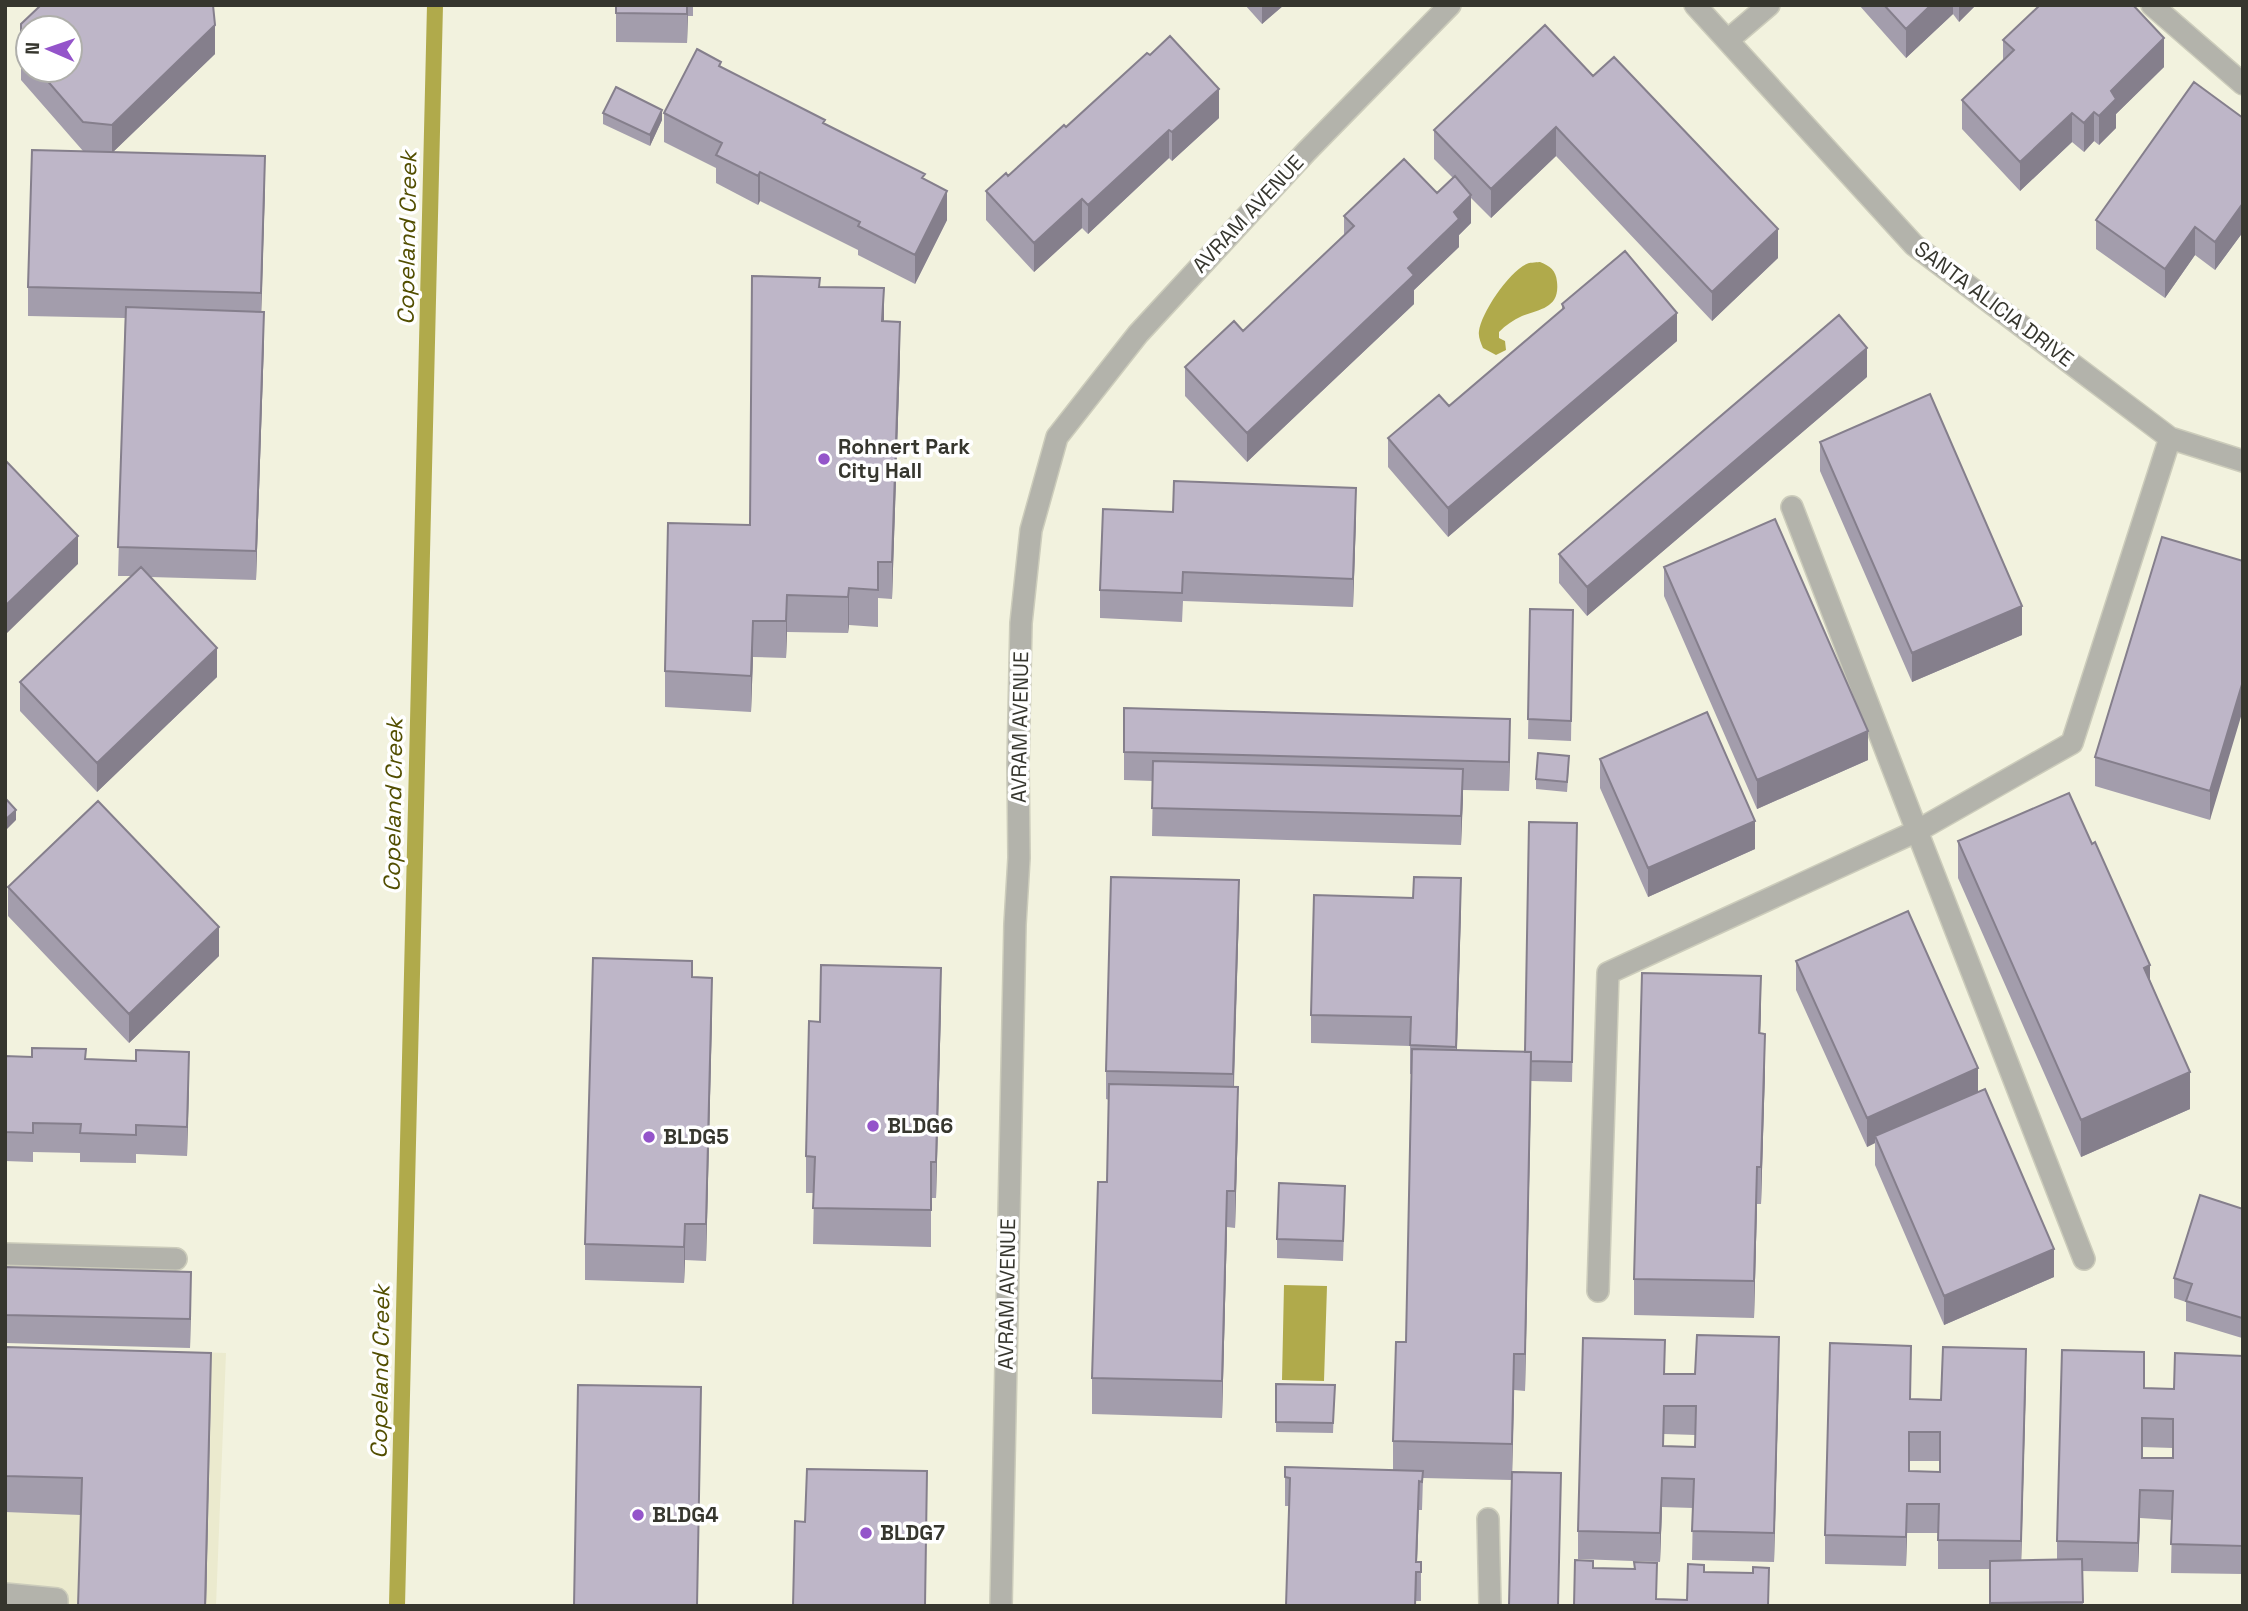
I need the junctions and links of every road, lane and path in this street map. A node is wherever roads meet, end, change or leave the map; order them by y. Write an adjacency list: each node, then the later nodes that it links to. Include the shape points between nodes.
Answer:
1 (1450, 5): 18 (street, AVRAM AVENUE, via 1138,334 1057,437 1034,517 1021,623)
2 (1695, 5): 5 (street, SANTA ALICIA DRIVE)
3 (1769, 5): 5 (street)
4 (2152, 5): 6 (street)
5 (1728, 40): 7 (street, SANTA ALICIA DRIVE, via 1914,245)
6 (2243, 84)
7 (2170, 438): 8 (street, SANTA ALICIA DRIVE); 10 (street, via 2071,743)
8 (2243, 461)
9 (1792, 507): 10 (street)
10 (1917, 831): 13 (street); 14 (street, via 1608,974)
11 (5, 1254): 12 (street)
12 (176, 1259)
13 (2084, 1259)
14 (1598, 1291)
15 (1488, 1520): 19 (street)
16 (5, 1594): 17 (street, via 57,1599)
17 (57, 1606)
18 (1001, 1606)
19 (1489, 1606)

